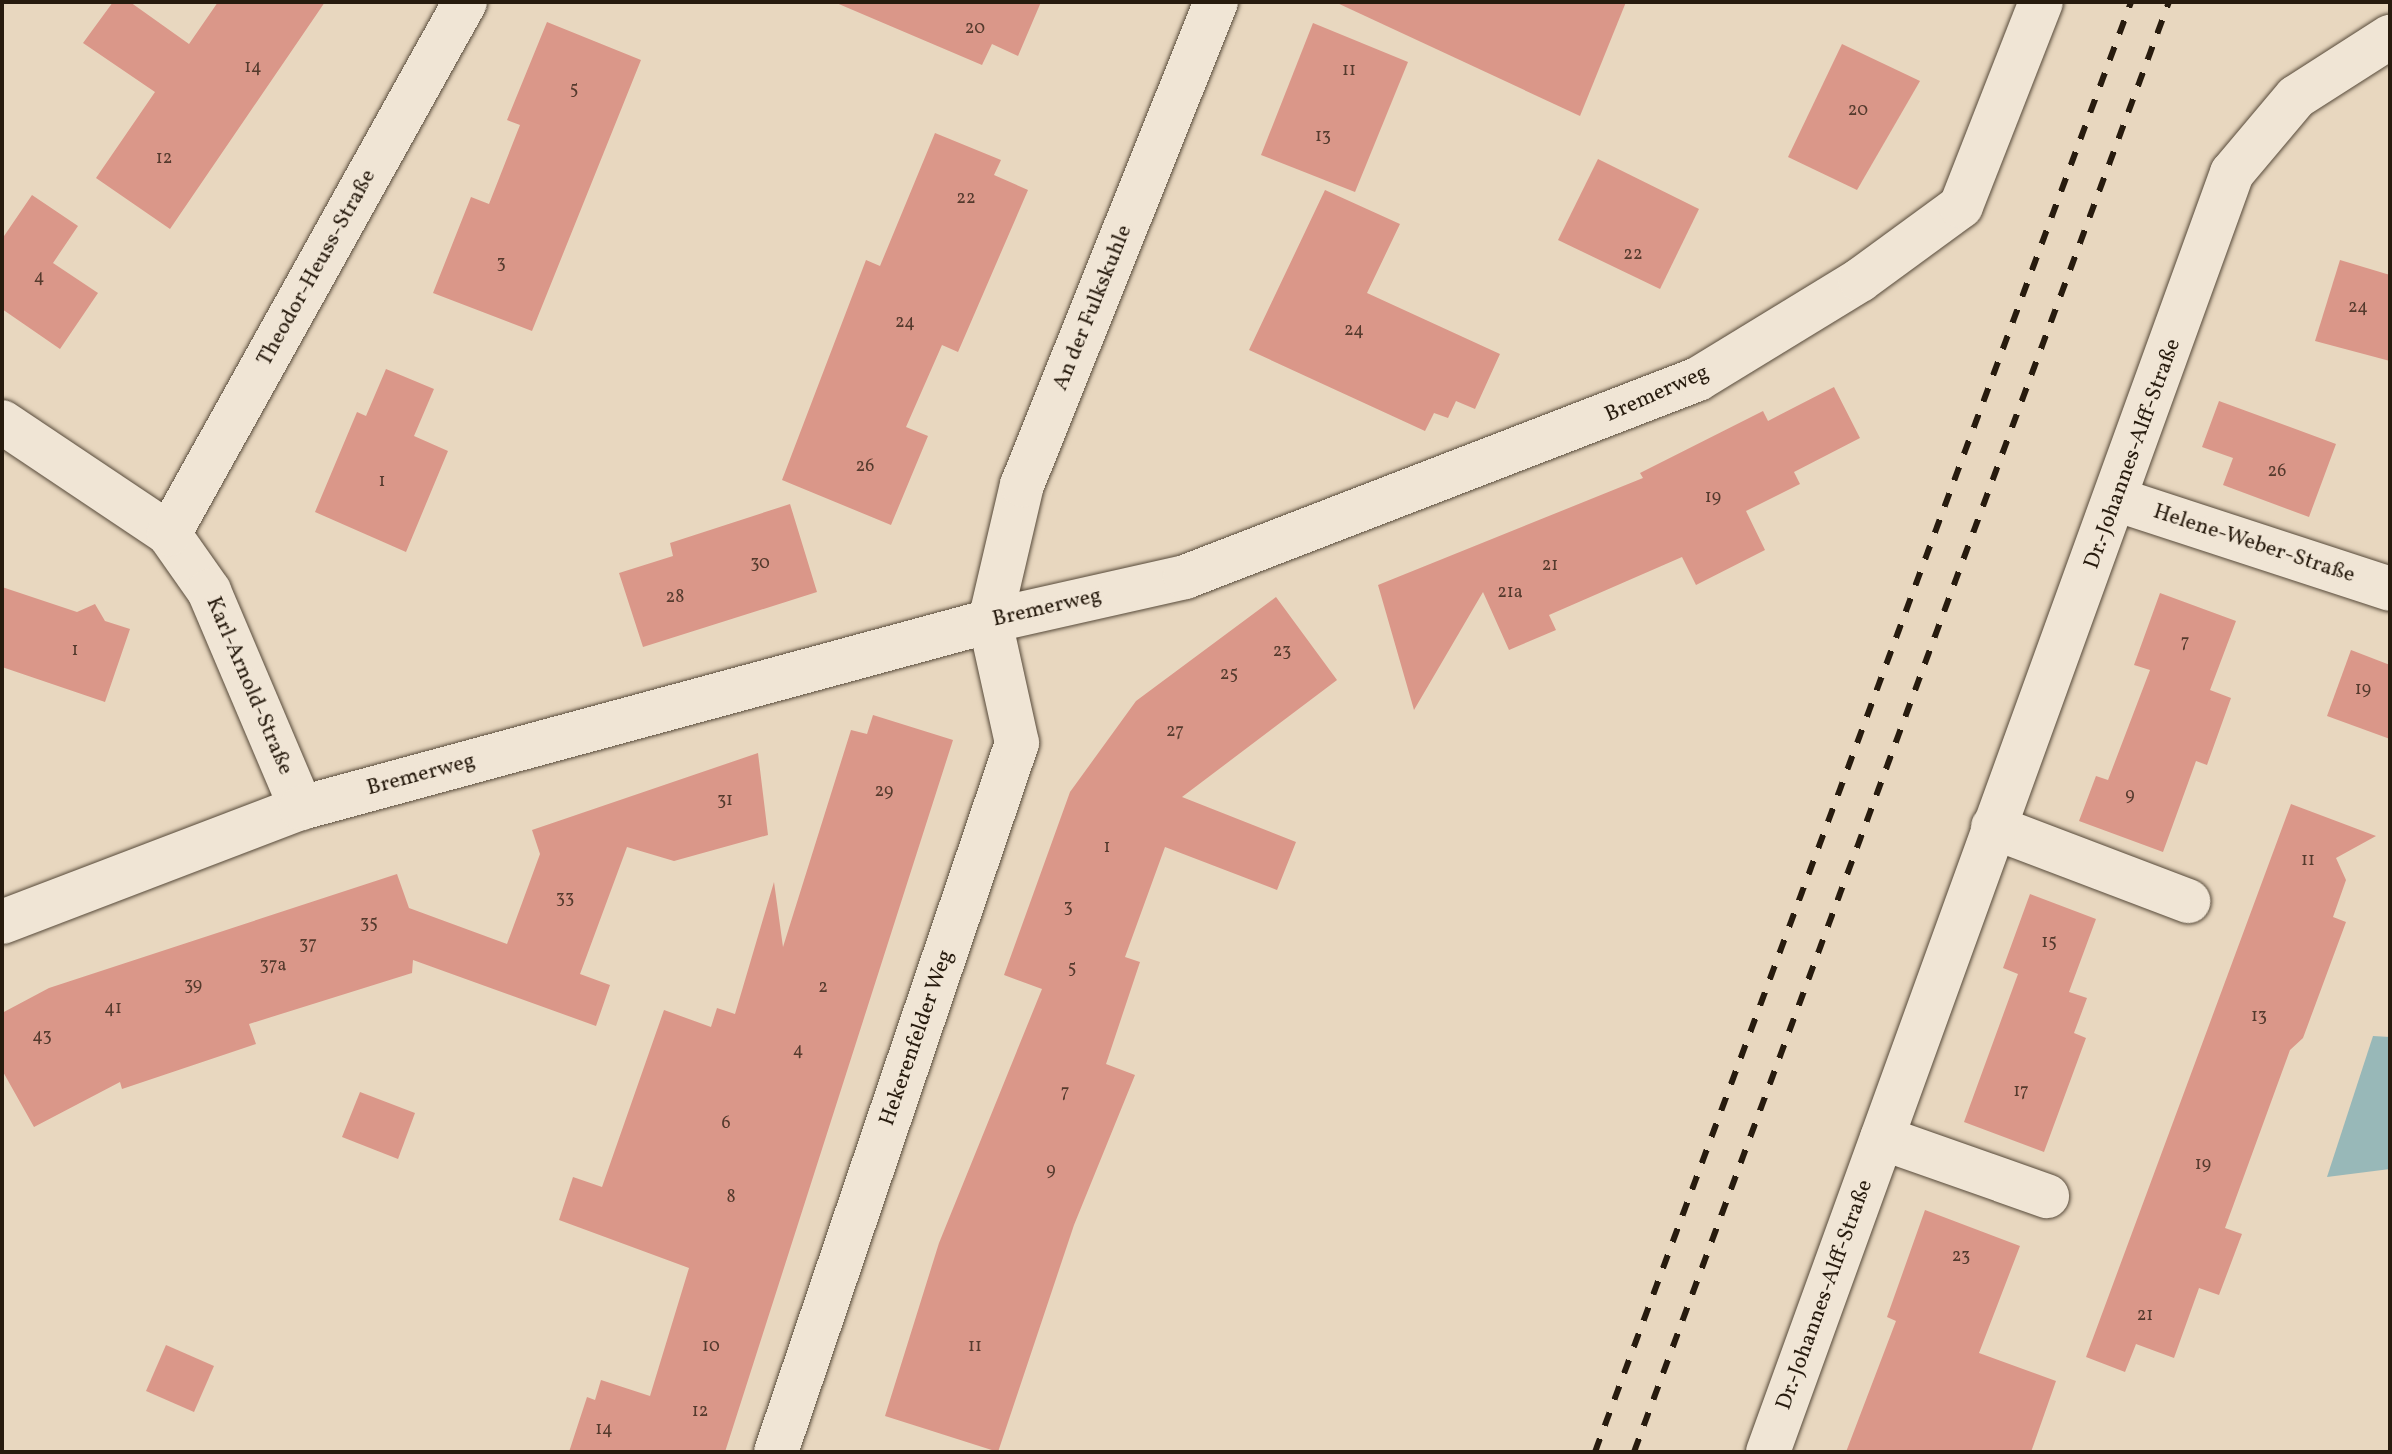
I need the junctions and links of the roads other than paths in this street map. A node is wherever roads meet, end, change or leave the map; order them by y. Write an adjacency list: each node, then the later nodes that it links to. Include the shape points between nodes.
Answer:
1 (465, 2): 7 (street, Theodor-Heuss-Straße)
2 (1216, 2): 9 (street, An der Fulkskuhle, via 1022,485)
3 (2041, 2): 9 (street, Bremerweg, via 1996,129 1961,206 1860,280 1698,379 1185,577)
4 (2390, 37): 6 (street, Dr.-Johannes-Alff-Straße, via 2296,97 2232,173)
5 (2, 422): 7 (street, Karl-Arnold-Straße)
6 (2118, 500): 8 (street, Helene-Weber-Straße); 11 (street, Dr.-Johannes-Alff-Straße)
7 (169, 534): 10 (street, Karl-Arnold-Straße, via 209,591)
8 (2390, 589)
9 (990, 621): 10 (street, Bremerweg); 16 (street, Hekerenfelder Weg, via 1017,743)
10 (301, 808): 13 (street, Bremerweg)
11 (1993, 827): 12 (street); 14 (street, Dr.-Johannes-Alff-Straße)
12 (2188, 901)
13 (2, 922)
14 (1882, 1138): 15 (street); 17 (street, Dr.-Johannes-Alff-Straße)
15 (2047, 1196)
16 (776, 1452)
17 (1768, 1452)

